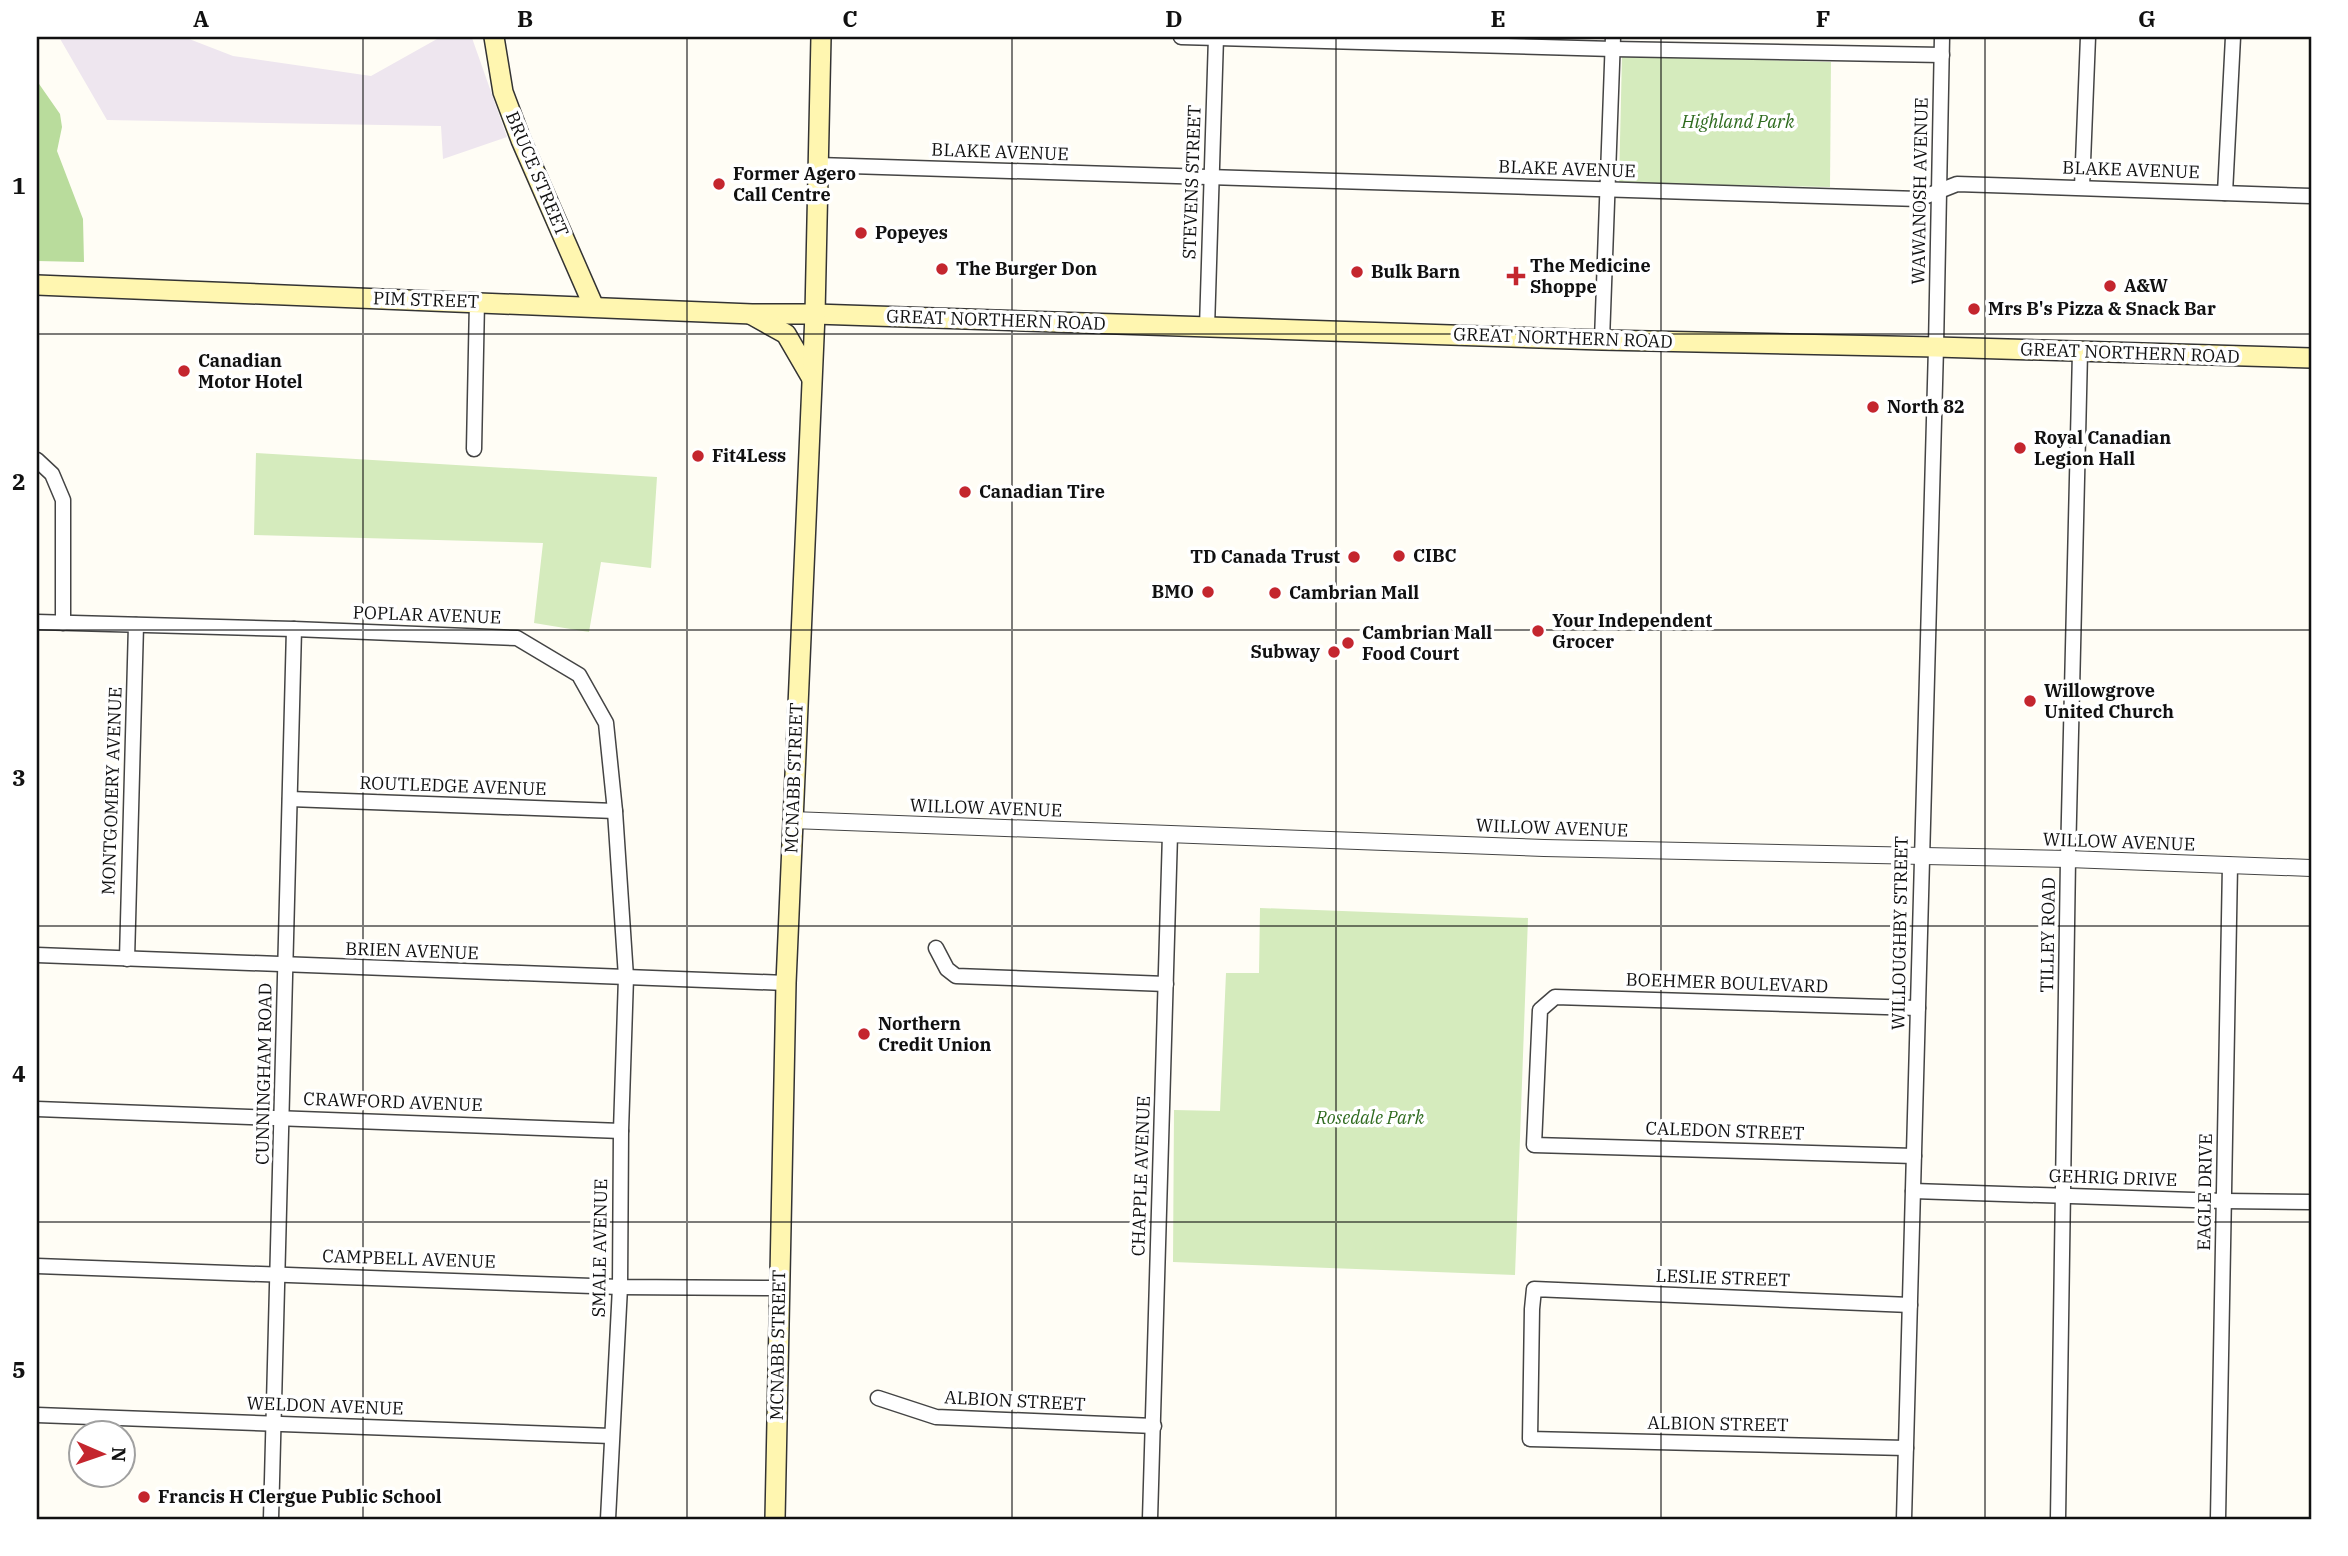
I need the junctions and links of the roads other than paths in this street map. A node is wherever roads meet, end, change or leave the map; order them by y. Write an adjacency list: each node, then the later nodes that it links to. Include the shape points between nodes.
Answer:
1 (494, 37): 19 (main road, BRUCE STREET, via 503,92)
2 (821, 37): 10 (main road, MCNABB STREET)
3 (1181, 37): 4 (street)
4 (1216, 37): 8 (street); 11 (street, STEVENS STREET)
5 (1942, 37): 9 (street, WAWANOSH AVENUE)
6 (2088, 37): 12 (street)
7 (2233, 37): 15 (street)
8 (1613, 43): 9 (street); 13 (street)
9 (1941, 55): 14 (street, WAWANOSH AVENUE)
10 (818, 165): 11 (street, BLAKE AVENUE); 21 (main road, MCNABB STREET)
11 (1212, 178): 13 (street, BLAKE AVENUE); 22 (street, STEVENS STREET)
12 (2082, 187): 14 (street, BLAKE AVENUE, via 1957,184); 15 (street, BLAKE AVENUE)
13 (1607, 189): 14 (street, BLAKE AVENUE, via 1919,199); 23 (street)
14 (1939, 191): 24 (street, WAWANOSH AVENUE)
15 (2225, 192): 16 (street, BLAKE AVENUE)
16 (2311, 197)
17 (37, 285): 18 (main road, PIM STREET)
18 (477, 302): 19 (main road, PIM STREET); 28 (street)
19 (594, 307): 20 (main road, PIM STREET)
20 (751, 314): 21 (main road, PIM STREET); 27 (main road, via 786,334)
21 (815, 314): 22 (main road, GREAT NORTHERN ROAD); 27 (main road, MCNABB STREET)
22 (1207, 328): 23 (main road, GREAT NORTHERN ROAD)
23 (1602, 340): 24 (main road, GREAT NORTHERN ROAD)
24 (1936, 347): 25 (main road, GREAT NORTHERN ROAD); 38 (street, WILLOUGHBY STREET)
25 (2080, 352): 26 (main road, GREAT NORTHERN ROAD); 39 (street, TILLEY ROAD)
26 (2311, 358)
27 (812, 378): 36 (main road, MCNABB STREET)
28 (474, 449)
29 (37, 460): 31 (street, via 52,474 64,500)
30 (37, 622): 31 (street, POPLAR AVENUE)
31 (63, 623): 32 (street, POPLAR AVENUE)
32 (136, 625): 33 (street, POPLAR AVENUE); 44 (street, MONTGOMERY AVENUE)
33 (295, 629): 34 (street, CUNNINGHAM ROAD); 35 (street, POPLAR AVENUE, via 517,638 579,675 606,723)
34 (290, 799): 35 (street, ROUTLEDGE AVENUE); 45 (street, CUNNINGHAM ROAD)
35 (615, 811): 46 (street, POPLAR AVENUE)
36 (792, 820): 37 (street, WILLOW AVENUE); 47 (main road, MCNABB STREET)
37 (1170, 834): 38 (street, WILLOW AVENUE); 48 (street, CHAPPLE AVENUE)
38 (1921, 856): 39 (street, WILLOW AVENUE); 49 (street, WILLOUGHBY STREET)
39 (2068, 859): 40 (street, WILLOW AVENUE); 56 (street, TILLEY ROAD)
40 (2230, 865): 41 (street, WILLOW AVENUE); 57 (street, EAGLE DRIVE)
41 (2311, 868)
42 (936, 948): 48 (street, via 956,976)
43 (37, 956): 44 (street, BRIEN AVENUE)
44 (127, 959): 45 (street, BRIEN AVENUE)
45 (285, 966): 46 (street, BRIEN AVENUE); 51 (street, CUNNINGHAM ROAD)
46 (626, 977): 47 (street, BRIEN AVENUE); 52 (street, SMALE AVENUE)
47 (786, 983): 62 (main road, MCNABB STREET)
48 (1166, 984): 67 (street, CHAPPLE AVENUE)
49 (1918, 1008): 53 (street, BOEHMER BOULEVARD, via 1555,996 1540,1010); 54 (street, WILLOUGHBY STREET)
50 (37, 1109): 51 (street, CRAWFORD AVENUE)
51 (283, 1117): 52 (street, CRAWFORD AVENUE); 60 (street, CUNNINGHAM ROAD)
52 (621, 1131): 61 (street, SMALE AVENUE)
53 (1534, 1145): 54 (street, CALEDON STREET)
54 (1914, 1157): 55 (street, WILLOUGHBY STREET)
55 (1913, 1191): 56 (street, GEHRIG DRIVE); 63 (street, WILLOUGHBY STREET)
56 (2064, 1196): 57 (street, GEHRIG DRIVE); 76 (street, TILLEY ROAD)
57 (2224, 1201): 58 (street, GEHRIG DRIVE); 77 (street, EAGLE DRIVE)
58 (2311, 1202)
59 (37, 1266): 60 (street, CAMPBELL AVENUE)
60 (279, 1273): 61 (street, CAMPBELL AVENUE); 66 (street, CUNNINGHAM ROAD)
61 (620, 1287): 62 (street, CAMPBELL AVENUE); 68 (street, SMALE AVENUE)
62 (779, 1288): 73 (main road, MCNABB STREET)
63 (1910, 1306): 69 (street, LESLIE STREET, via 1534,1289); 70 (street, WILLOUGHBY STREET)
64 (878, 1398): 67 (street, ALBION STREET, via 936,1417)
65 (37, 1415): 66 (street, WELDON AVENUE)
66 (274, 1424): 68 (street, WELDON AVENUE); 71 (street, CUNNINGHAM ROAD)
67 (1154, 1426): 74 (street, CHAPPLE AVENUE)
68 (611, 1436): 72 (street, SMALE AVENUE)
69 (1530, 1439): 70 (street, ALBION STREET)
70 (1906, 1448): 75 (street, WILLOUGHBY STREET)
71 (271, 1519)
72 (608, 1519)
73 (775, 1519)
74 (1150, 1519)
75 (1904, 1519)
76 (2058, 1519)
77 (2218, 1519)

